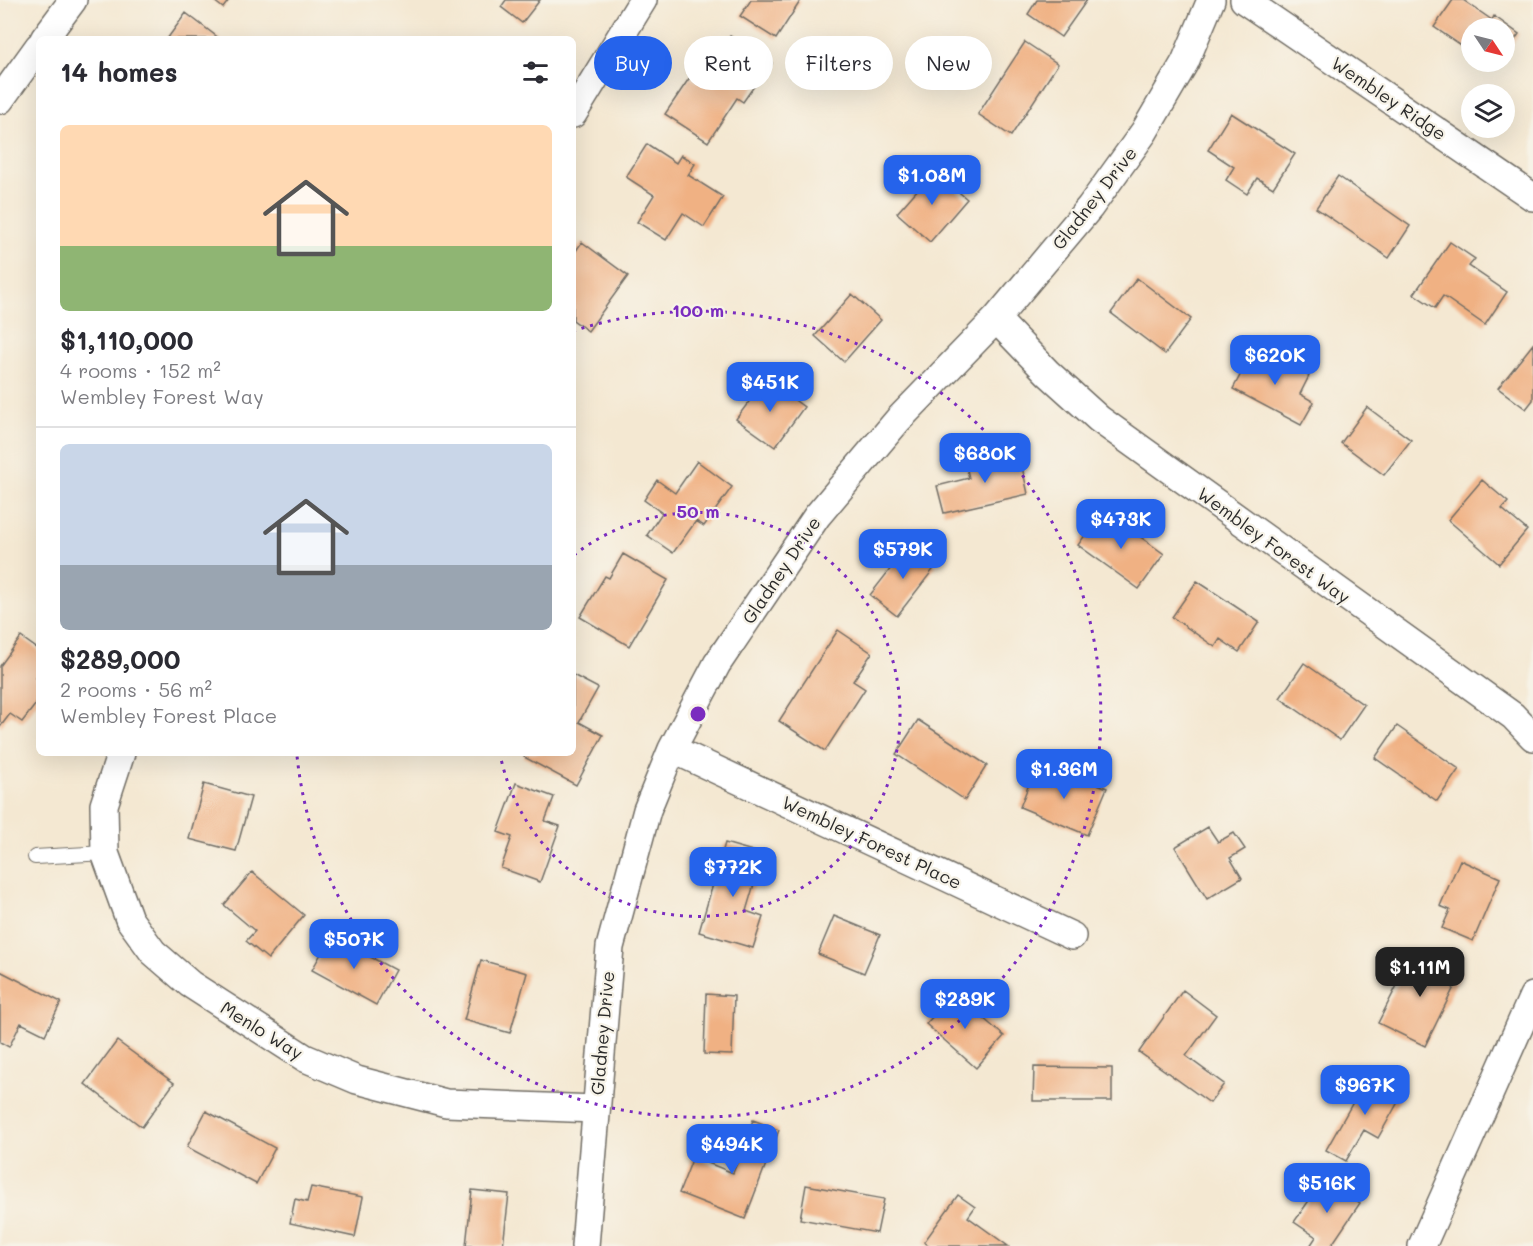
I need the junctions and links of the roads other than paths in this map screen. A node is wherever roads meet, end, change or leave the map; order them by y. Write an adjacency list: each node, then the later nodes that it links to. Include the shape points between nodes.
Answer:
1 (73, 0): 5 (street)
2 (642, 0): 8 (street)
3 (1211, 0): 10 (street, Gladney Drive, via 1185,62 1144,132 1090,207)
4 (1244, 0): 9 (street, Wembley Ridge)
5 (46, 36)
6 (36, 50): 7 (street)
7 (0, 100)
8 (576, 109)
9 (1533, 197)
10 (996, 319): 11 (street, Wembley Forest Way, via 1048,374 1099,419 1513,716); 12 (street, Gladney Drive, via 898,420 817,516 717,664)
11 (1533, 737)
12 (672, 749): 16 (street, Wembley Forest Place); 18 (street, Gladney Drive, via 647,810 610,947)
13 (121, 756): 14 (street, Menlo Way, via 105,805)
14 (105, 853): 15 (lane); 18 (street, Menlo Way, via 129,919 153,952 190,984 305,1058 357,1080 446,1103)
15 (35, 857)
16 (1072, 936)
17 (1533, 996): 20 (street)
18 (595, 1109): 19 (street, Gladney Drive)
19 (585, 1246)
20 (1422, 1246)

